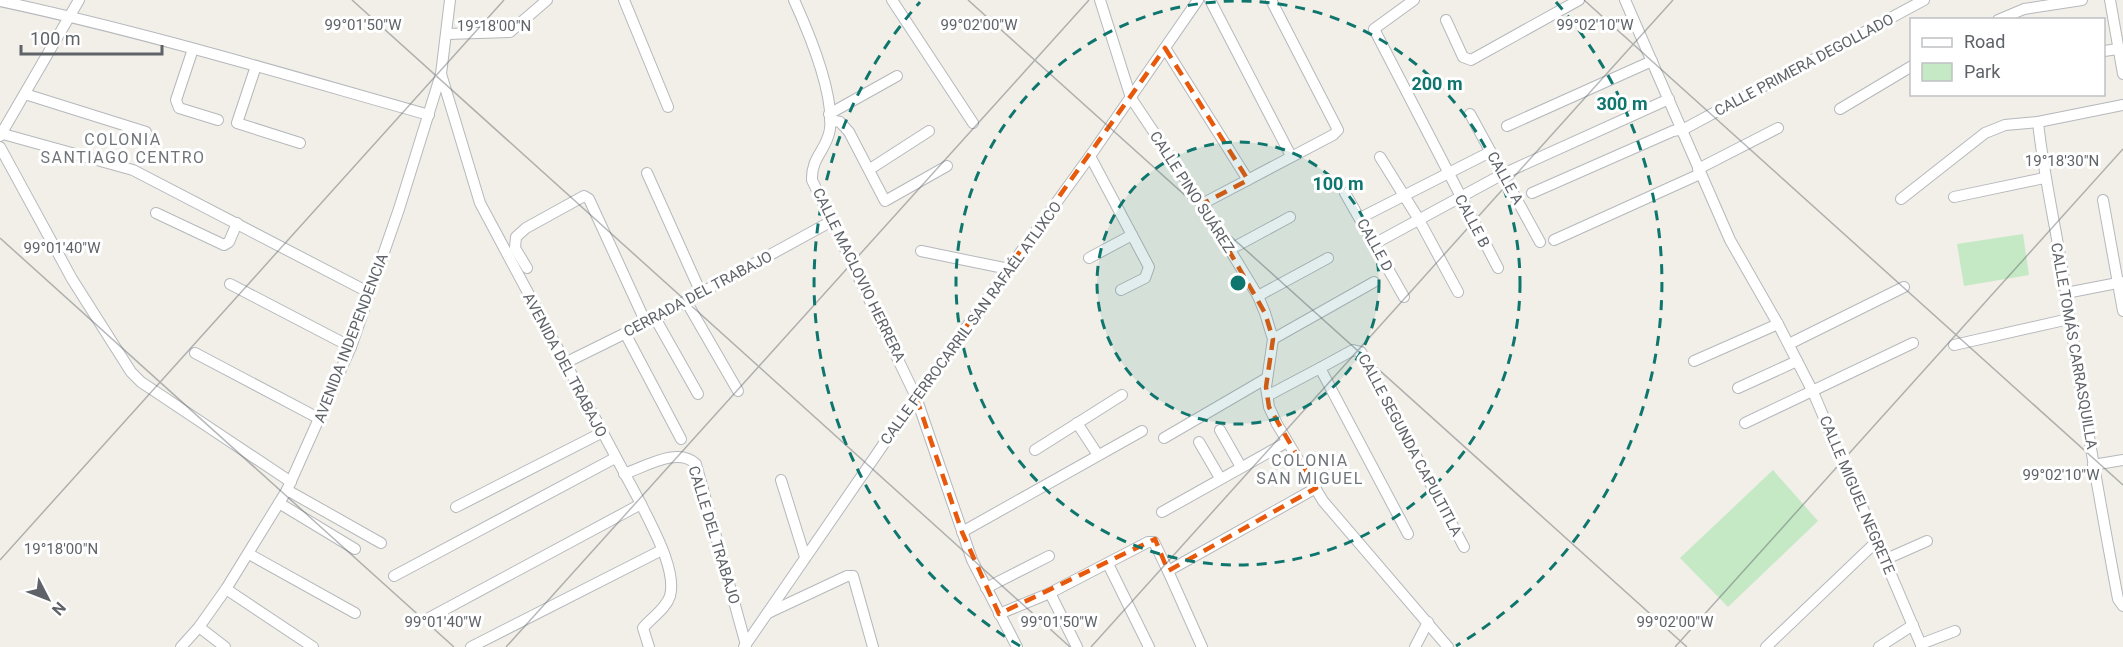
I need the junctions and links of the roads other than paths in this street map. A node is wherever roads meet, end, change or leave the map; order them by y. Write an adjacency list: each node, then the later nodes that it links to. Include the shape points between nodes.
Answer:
1 (79, 0): 20 (street)
2 (450, 0): 23 (street, AVENIDA INDEPENDENCIA)
3 (547, 0): 23 (street, via 510,32)
4 (624, 0): 38 (street)
5 (794, 0): 42 (street, CALLE MACLOVIO HERRERA, via 824,80)
6 (892, 0): 45 (street)
7 (1100, 0): 35 (street, CALLE PINO SUÁREZ)
8 (1198, 0): 24 (street, CALLE FERROCARRIL SAN RAFAÉL ATLIXCO)
9 (1210, 0): 56 (street)
10 (1271, 0): 56 (street, via 1338,130)
11 (1389, 0): 19 (street)
12 (1414, 0): 19 (street)
13 (1579, 0): 22 (street, via 1471,60 1463,57)
14 (1625, 0): 28 (street, CALLE MIGUEL NEGRETE)
15 (1924, 0): 48 (street, CALLE PRIMERA DEGOLLADO)
16 (2082, 0): 21 (street, via 2024,9)
17 (2110, 0): 26 (street)
18 (0, 1): 20 (street)
19 (1395, 12): 62 (street, CALLE B, via 1374,29)
20 (71, 16): 25 (street); 34 (street)
21 (2003, 18)
22 (1446, 20)
23 (447, 34): 31 (street, AVENIDA INDEPENDENCIA)
24 (1165, 48): 35 (street, CALLE FERROCARRIL SAN RAFAÉL ATLIXCO); 65 (street)
25 (194, 49): 29 (street); 43 (street, via 176,100 178,108)
26 (2118, 49): 27 (street); 32 (street)
27 (2105, 51)
28 (1652, 61): 36 (street, CALLE MIGUEL NEGRETE); 46 (street)
29 (256, 66): 41 (street); 52 (street, via 237,123)
30 (1910, 67): 39 (street)
31 (441, 74): 41 (street, AVENIDA INDEPENDENCIA); 116 (street, AVENIDA DEL TRABAJO, via 480,203)
32 (2123, 74)
33 (897, 76): 42 (street)
34 (25, 94): 50 (street); 51 (street)
35 (1131, 98): 55 (street, CALLE FERROCARRIL SAN RAFAÉL ATLIXCO); 73 (street, CALLE PINO SUÁREZ)
36 (1669, 99): 48 (street, CALLE MIGUEL NEGRETE); 63 (street)
37 (2123, 105): 44 (street)
38 (668, 107)
39 (1840, 109)
40 (1470, 114): 54 (street, CALLE A)
41 (429, 115): 97 (street, AVENIDA INDEPENDENCIA)
42 (829, 117): 59 (street, via 849,132); 78 (street, CALLE MACLOVIO HERRERA, via 826,143 812,166 812,180)
43 (218, 120)
44 (2038, 122): 64 (street, CALLE TOMÁS CARRASQUILLA); 71 (street, via 2005,125 1977,137)
45 (973, 123)
46 (1508, 126)
47 (1778, 128): 60 (street)
48 (1684, 129): 60 (street, CALLE MIGUEL NEGRETE); 67 (street, CALLE PRIMERA DEGOLLADO)
49 (929, 131): 59 (street)
50 (146, 132)
51 (1, 135): 79 (street, via 133,170)
52 (300, 142)
53 (0, 147): 145 (street, via 72,279 131,372)
54 (1490, 152): 62 (street); 63 (street, CALLE A)
55 (1090, 156): 80 (street); 90 (street, CALLE FERROCARRIL SAN RAFAÉL ATLIXCO)
56 (1291, 156): 65 (street)
57 (1380, 158): 68 (street)
58 (947, 166): 59 (street, via 885,201)
59 (870, 169)
60 (1699, 172): 81 (street); 106 (street, CALLE MIGUEL NEGRETE, via 1730,240)
61 (647, 173): 98 (street)
62 (1447, 174): 68 (street); 70 (street, CALLE B)
63 (1503, 174): 70 (street); 82 (street, CALLE A)
64 (2044, 178): 69 (street); 99 (street, CALLE TOMÁS CARRASQUILLA)
65 (1248, 180): 73 (street)
66 (1345, 193): 77 (street, CALLE D)
67 (1532, 193)
68 (1403, 195): 76 (street); 77 (street)
69 (1954, 197)
70 (1460, 198): 76 (street); 89 (street, CALLE B)
71 (1901, 199)
72 (2103, 200): 92 (street)
73 (1202, 204): 84 (street, CALLE PINO SUÁREZ)
74 (156, 213): 79 (street, via 224,245)
75 (1290, 217): 84 (street)
76 (1418, 218): 83 (street); 96 (street)
77 (1360, 219): 83 (street, CALLE D)
78 (830, 222): 98 (street, CERRADA DEL TRABAJO); 125 (street, CALLE MACLOVIO HERRERA)
79 (237, 224): 97 (street)
80 (1132, 235): 86 (street); 95 (street, via 1149,267 1148,274)
81 (1554, 240)
82 (1540, 242)
83 (1374, 244): 101 (street, CALLE D)
84 (1229, 250): 100 (street, CALLE PINO SUÁREZ)
85 (921, 251): 90 (street)
86 (1089, 258)
87 (1328, 258): 100 (street)
88 (526, 268): 105 (street, via 515,248 516,237 584,196 589,198)
89 (1498, 268)
90 (1009, 269): 125 (street, CALLE FERROCARRIL SAN RAFAÉL ATLIXCO)
91 (1374, 282): 108 (street)
92 (2121, 283): 99 (street); 103 (street)
93 (230, 284): 112 (street)
94 (1904, 286): 110 (street)
95 (1121, 290)
96 (1458, 292)
97 (370, 293): 112 (street, AVENIDA INDEPENDENCIA)
98 (701, 293): 102 (street, CERRADA DEL TRABAJO)
99 (2066, 293): 104 (street, CALLE TOMÁS CARRASQUILLA)
100 (1258, 296): 108 (street, CALLE PINO SUÁREZ)
101 (1404, 297)
102 (686, 300): 105 (street, CERRADA DEL TRABAJO); 120 (street)
103 (2123, 311)
104 (2068, 319): 111 (street); 140 (street, CALLE TOMÁS CARRASQUILLA)
105 (650, 321): 107 (street, CERRADA DEL TRABAJO); 122 (street)
106 (1778, 324): 110 (street, CALLE MIGUEL NEGRETE); 114 (street)
107 (625, 333): 116 (street, CERRADA DEL TRABAJO); 133 (street)
108 (1272, 339): 118 (street, CALLE PINO SUÁREZ)
109 (1913, 343): 121 (street)
110 (1789, 344): 115 (street, CALLE MIGUEL NEGRETE)
111 (1954, 345)
112 (351, 346): 126 (street, AVENIDA INDEPENDENCIA)
113 (195, 353): 126 (street)
114 (1694, 361)
115 (1797, 361): 119 (street); 121 (street, CALLE MIGUEL NEGRETE)
116 (565, 363): 131 (street, AVENIDA DEL TRABAJO)
117 (1320, 368): 124 (street, CALLE SEGUNDA CAPULTITLA); 152 (street); 156 (street, CALLE SEGUNDA CAPULTITLA, via 1353,350 1361,352)
118 (1267, 378): 124 (street, CALLE PINO SUÁREZ); 132 (street)
119 (1738, 388)
120 (738, 391)
121 (1813, 392): 128 (street); 153 (street, CALLE MIGUEL NEGRETE)
122 (698, 394)
123 (1122, 395): 127 (street)
124 (1269, 395): 135 (street, CALLE PINO SUÁREZ, via 1269,407)
125 (916, 397): 151 (street, CALLE MACLOVIO HERRERA); 161 (street, CALLE FERROCARRIL SAN RAFAÉL ATLIXCO)
126 (320, 419): 145 (street, AVENIDA INDEPENDENCIA)
127 (1077, 423): 136 (street); 137 (street)
128 (1745, 423)
129 (1220, 430): 141 (street)
130 (1142, 432): 137 (street)
131 (601, 433): 138 (street, AVENIDA DEL TRABAJO); 149 (street)
132 (1164, 438)
133 (681, 439)
134 (1199, 442): 143 (street)
135 (1287, 442): 141 (street); 146 (street, CALLE PINO SUÁREZ)
136 (1035, 450)
137 (1098, 455): 151 (street)
138 (615, 458): 142 (street, AVENIDA DEL TRABAJO); 165 (street)
139 (2123, 460): 140 (street)
140 (2093, 465): 169 (street, CALLE TOMÁS CARRASQUILLA)
141 (1241, 467): 143 (street)
142 (624, 474): 148 (street, AVENIDA DEL TRABAJO); 178 (street, CALLE DEL TRABAJO, via 678,455 696,464)
143 (1220, 478): 150 (street)
144 (781, 480): 161 (street)
145 (289, 486): 147 (street, AVENIDA INDEPENDENCIA); 155 (street)
146 (1316, 488): 164 (street); 174 (street, CALLE PINO SUÁREZ)
147 (279, 503): 157 (street); 159 (street, AVENIDA INDEPENDENCIA)
148 (641, 504): 158 (street, AVENIDA DEL TRABAJO); 173 (street)
149 (456, 507)
150 (1162, 512)
151 (962, 532): 166 (street, CALLE MACLOVIO HERRERA)
152 (1408, 534)
153 (1876, 542): 162 (street, CALLE MIGUEL NEGRETE); 192 (street)
154 (1927, 542): 162 (street)
155 (381, 543)
156 (1464, 547)
157 (355, 549)
158 (662, 550): 183 (street); 184 (street, AVENIDA DEL TRABAJO, via 671,581 670,597 643,628)
159 (249, 554): 167 (street, AVENIDA INDEPENDENCIA); 170 (street)
160 (1049, 555): 166 (street)
161 (805, 557): 171 (street, CALLE FERROCARRIL SAN RAFAÉL ATLIXCO)
162 (1884, 560): 175 (street, CALLE MIGUEL NEGRETE)
163 (1108, 564): 164 (street, via 1154,542); 168 (street); 188 (street)
164 (1168, 571): 189 (street)
165 (394, 576)
166 (986, 588): 172 (street, CALLE MACLOVIO HERRERA)
167 (226, 589): 176 (street, AVENIDA INDEPENDENCIA); 182 (street)
168 (1050, 592): 172 (street); 187 (street)
169 (2122, 606)
170 (355, 613)
171 (768, 613): 178 (street, CALLE FERROCARRIL SAN RAFAÉL ATLIXCO); 185 (street, via 853,576)
172 (999, 614): 186 (street, CALLE MACLOVIO HERRERA)
173 (429, 618)
174 (1428, 622): 190 (street); 191 (street, CALLE PINO SUÁREZ)
175 (1912, 625): 179 (street, CALLE MIGUEL NEGRETE); 193 (street)
176 (199, 627): 180 (street, AVENIDA INDEPENDENCIA); 181 (street)
177 (1955, 631): 179 (street)
178 (745, 646)
179 (1922, 646)
180 (181, 647)
181 (225, 647)
182 (313, 647)
183 (471, 647)
184 (649, 647)
185 (873, 647)
186 (1017, 647)
187 (1077, 647)
188 (1149, 647)
189 (1202, 647)
190 (1415, 647)
191 (1448, 647)
192 (1766, 647)
193 (1879, 647)

